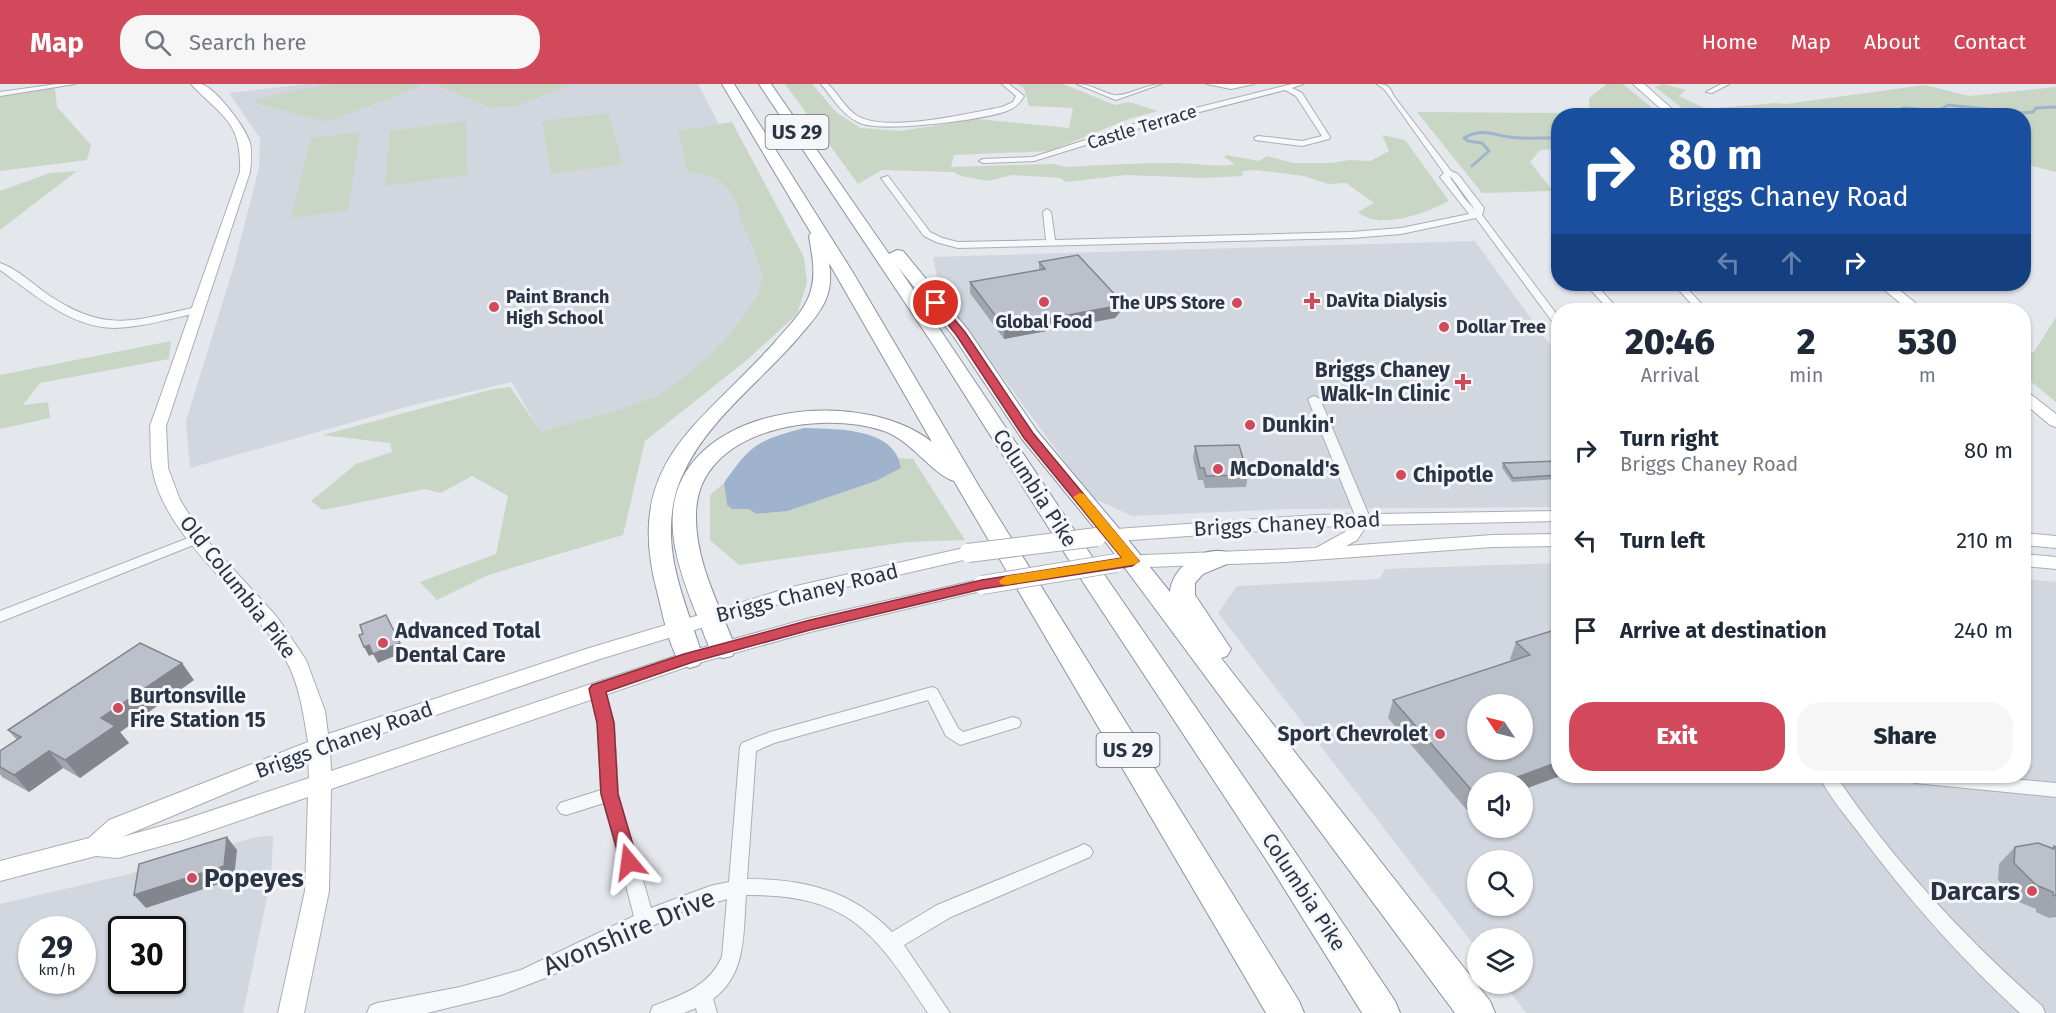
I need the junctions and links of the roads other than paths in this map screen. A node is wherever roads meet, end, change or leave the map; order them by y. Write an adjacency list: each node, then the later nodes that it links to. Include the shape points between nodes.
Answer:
1 (72, 84): 18 (street)
2 (196, 84): 36 (main road, Old Columbia Pike, via 223,109 241,135 246,152 245,172)
3 (728, 84): 27 (highway, US 29)
4 (765, 84): 24 (highway, Columbia Pike / US 29)
5 (824, 84): 6 (street, via 852,116 876,124 903,125 1004,109 1020,96)
6 (1005, 84)
7 (1080, 84): 8 (street, via 1116,98)
8 (1158, 84)
9 (1210, 84): 10 (street)
10 (1251, 84)
11 (1300, 84): 16 (street, Castle Terrace)
12 (1371, 84): 19 (street)
13 (1380, 84): 19 (street)
14 (1638, 84): 20 (main road)
15 (1726, 84): 17 (street)
16 (1286, 88): 21 (street, via 1299,95 1326,137 1306,143); 22 (street, Castle Terrace, via 1150,122 1034,159)
17 (1710, 92)
18 (0, 94)
19 (1390, 95): 26 (street, via 1448,173 1444,177 1449,184 1470,212)
20 (1666, 108)
21 (1258, 138)
22 (983, 161)
23 (885, 178): 28 (street, via 927,234 939,240 958,244)
24 (830, 180): 44 (highway, via 961,334 1029,435); 82 (highway, Columbia Pike / US 29)
25 (1047, 212): 28 (street)
26 (1481, 218): 28 (street, via 1351,235); 37 (street)
27 (816, 228): 41 (highway, US 29); 56 (highway, via 822,273 818,299 780,349 693,436 666,484 659,528 665,579)
28 (1051, 244)
29 (0, 266): 36 (street, via 71,312 106,324)
30 (1597, 291): 33 (street)
31 (1685, 291): 34 (street)
32 (1893, 291): 35 (main road)
33 (1608, 303)
34 (1696, 303)
35 (1908, 303)
36 (197, 310): 45 (main road, Old Columbia Pike, via 158,426 163,478 171,500)
37 (1551, 313)
38 (1314, 399): 43 (street)
39 (2031, 402): 40 (main road)
40 (2056, 422)
41 (969, 488): 55 (highway, via 918,443 895,428 867,419 837,415 802,417 738,437 710,456 694,476 684,512 687,551); 81 (highway, US 29)
42 (1551, 516): 43 (main road, Briggs Chaney Road)
43 (1364, 518): 44 (main road, Briggs Chaney Road); 49 (main road, via 1351,536)
44 (1105, 536): 52 (highway); 55 (main road, Briggs Chaney Road, bridge, via 968,554 799,591)
45 (196, 539): 54 (street); 61 (main road, Old Columbia Pike, via 270,622 299,665 314,711)
46 (1551, 540): 49 (main road, Briggs Chaney Road)
47 (2031, 540): 48 (main road)
48 (2056, 542)
49 (1317, 554): 50 (main road, Briggs Chaney Road)
50 (1218, 558): 52 (main road, Briggs Chaney Road); 68 (highway, via 1194,568 1183,581 1182,596)
51 (2031, 561): 53 (main road)
52 (1124, 562): 57 (main road, Briggs Chaney Road, bridge, via 982,585); 68 (highway)
53 (2056, 563)
54 (0, 617)
55 (712, 617): 56 (main road, Briggs Chaney Road); 57 (highway)
56 (681, 626): 58 (highway); 61 (main road, Briggs Chaney Road)
57 (723, 649): 58 (main road, Briggs Chaney Road)
58 (690, 658): 59 (main road, Briggs Chaney Road)
59 (597, 689): 62 (main road, Briggs Chaney Road); 66 (street, via 606,723)
60 (1013, 723): 72 (street, via 960,739 952,732 932,693 748,747)
61 (319, 746): 62 (main road, Old Columbia Pike); 69 (main road, Briggs Chaney Road, via 117,827)
62 (320, 783): 69 (main road, Briggs Chaney Road, via 213,821 118,848); 77 (main road, Old Columbia Pike, via 317,891)
63 (1832, 783): 84 (street, via 1902,879)
64 (1986, 783): 65 (street)
65 (2056, 790)
66 (610, 794): 67 (street); 73 (street)
67 (566, 808)
68 (1334, 824): 83 (highway)
69 (96, 846): 71 (main road, Briggs Chaney Road)
70 (1084, 852): 74 (street, via 944,911)
71 (0, 871)
72 (736, 888): 73 (street, Avonshire Drive, via 694,899); 74 (street, Avonshire Drive, via 804,890 834,900 863,916); 75 (street, via 732,958 724,978 709,993)
73 (645, 920): 76 (street, Avonshire Drive, via 540,971)
74 (890, 944): 80 (street, Avonshire Drive)
75 (705, 1004): 79 (street)
76 (452, 1006): 78 (street, Avonshire Drive)
77 (291, 1013)
78 (377, 1013)
79 (660, 1013)
80 (940, 1013)
81 (1286, 1013)
82 (1382, 1013)
83 (1477, 1013)
84 (2035, 1013)

